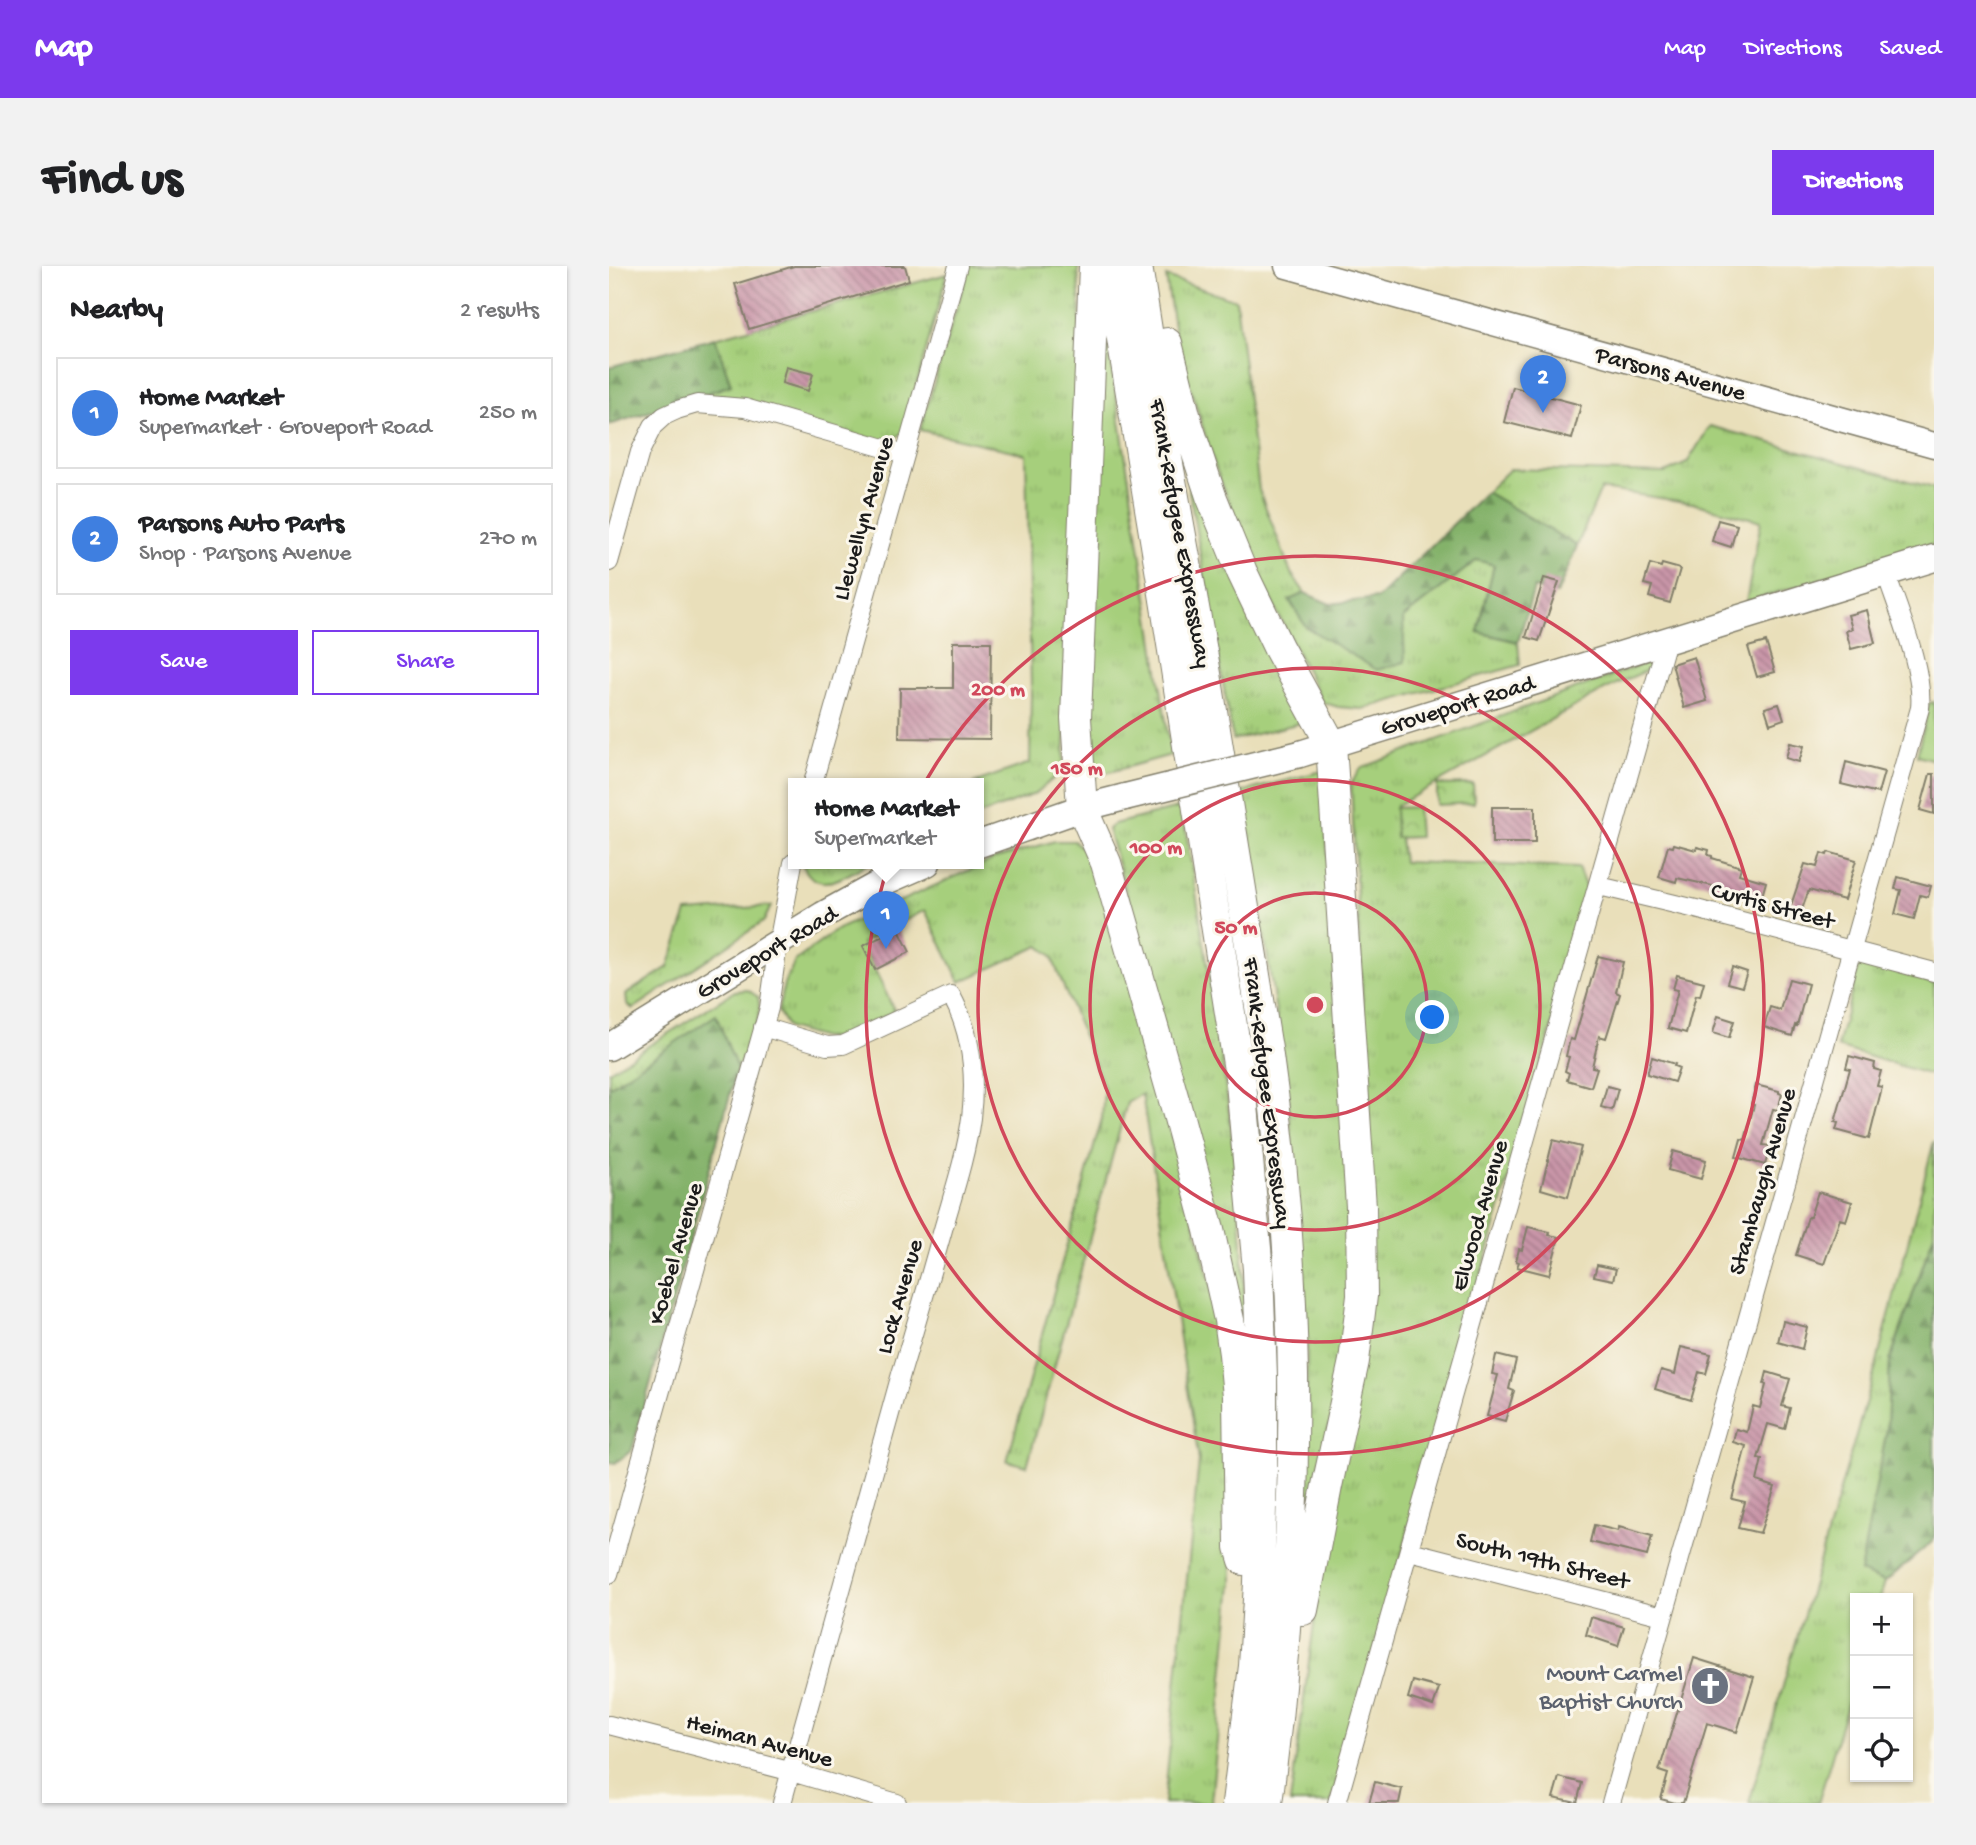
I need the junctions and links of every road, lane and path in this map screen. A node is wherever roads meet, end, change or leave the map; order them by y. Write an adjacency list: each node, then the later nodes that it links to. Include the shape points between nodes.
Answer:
1 (958, 266): 9 (street, Llewellyn Avenue)
2 (1094, 266): 7 (highway)
3 (1109, 266): 7 (highway, Frank-Refugee Expressway)
4 (1137, 266): 7 (highway, Frank-Refugee Expressway)
5 (1151, 266): 7 (highway)
6 (1287, 266): 8 (street, Parsons Avenue)
7 (1131, 329): 14 (highway, via 1187,423 1242,572); 16 (highway, via 1076,718); 28 (highway, Frank-Refugee Expressway, via 1163,587 1241,1083 1258,1270 1262,1376); 30 (highway, Frank-Refugee Expressway, via 1166,453 1274,1095 1290,1277 1294,1464)
8 (1934, 445)
9 (905, 454): 11 (street, via 745,408 697,404 677,410 664,416 646,438); 15 (street, Llewellyn Avenue)
10 (1934, 558): 12 (main road, Groveport Road)
11 (609, 562)
12 (1886, 573): 13 (main road, Groveport Road); 22 (street, Stambaugh Avenue, via 1921,697)
13 (1667, 640): 14 (main road, Groveport Road); 20 (street, Elwood Avenue)
14 (1331, 744): 16 (main road, Groveport Road, bridge); 30 (highway, via 1361,1207 1362,1296 1355,1361 1297,1641)
15 (814, 778)
16 (1082, 808): 17 (main road, Groveport Road); 28 (highway, via 1110,877 1220,1278 1237,1386 1240,1547)
17 (984, 842)
18 (792, 869): 21 (street)
19 (913, 869): 21 (main road, Groveport Road, via 823,915)
20 (1599, 886): 22 (street, Curtis Street); 26 (street, Elwood Avenue)
21 (778, 944): 24 (street, Koebel Avenue); 25 (main road, Groveport Road)
22 (1852, 950): 23 (street, Curtis Street); 29 (street, Stambaugh Avenue)
23 (1934, 972)
24 (763, 1027): 27 (street, Koebel Avenue); 32 (street, Lock Avenue, via 827,1046 843,1045 951,995 962,1016 973,1091 959,1176)
25 (609, 1047)
26 (1409, 1550): 29 (street, South 19th Street); 37 (street, Elwood Avenue)
27 (609, 1574)
28 (1258, 1611): 35 (highway, Frank-Refugee Expressway)
29 (1663, 1616): 38 (street, Stambaugh Avenue)
30 (1283, 1670): 36 (highway, Frank-Refugee Expressway)
31 (609, 1725): 32 (street, Heiman Avenue)
32 (790, 1772): 33 (street, Lock Avenue); 34 (street, Heiman Avenue)
33 (782, 1803)
34 (897, 1803)
35 (1237, 1803)
36 (1267, 1803)
37 (1337, 1803)
38 (1611, 1803)

